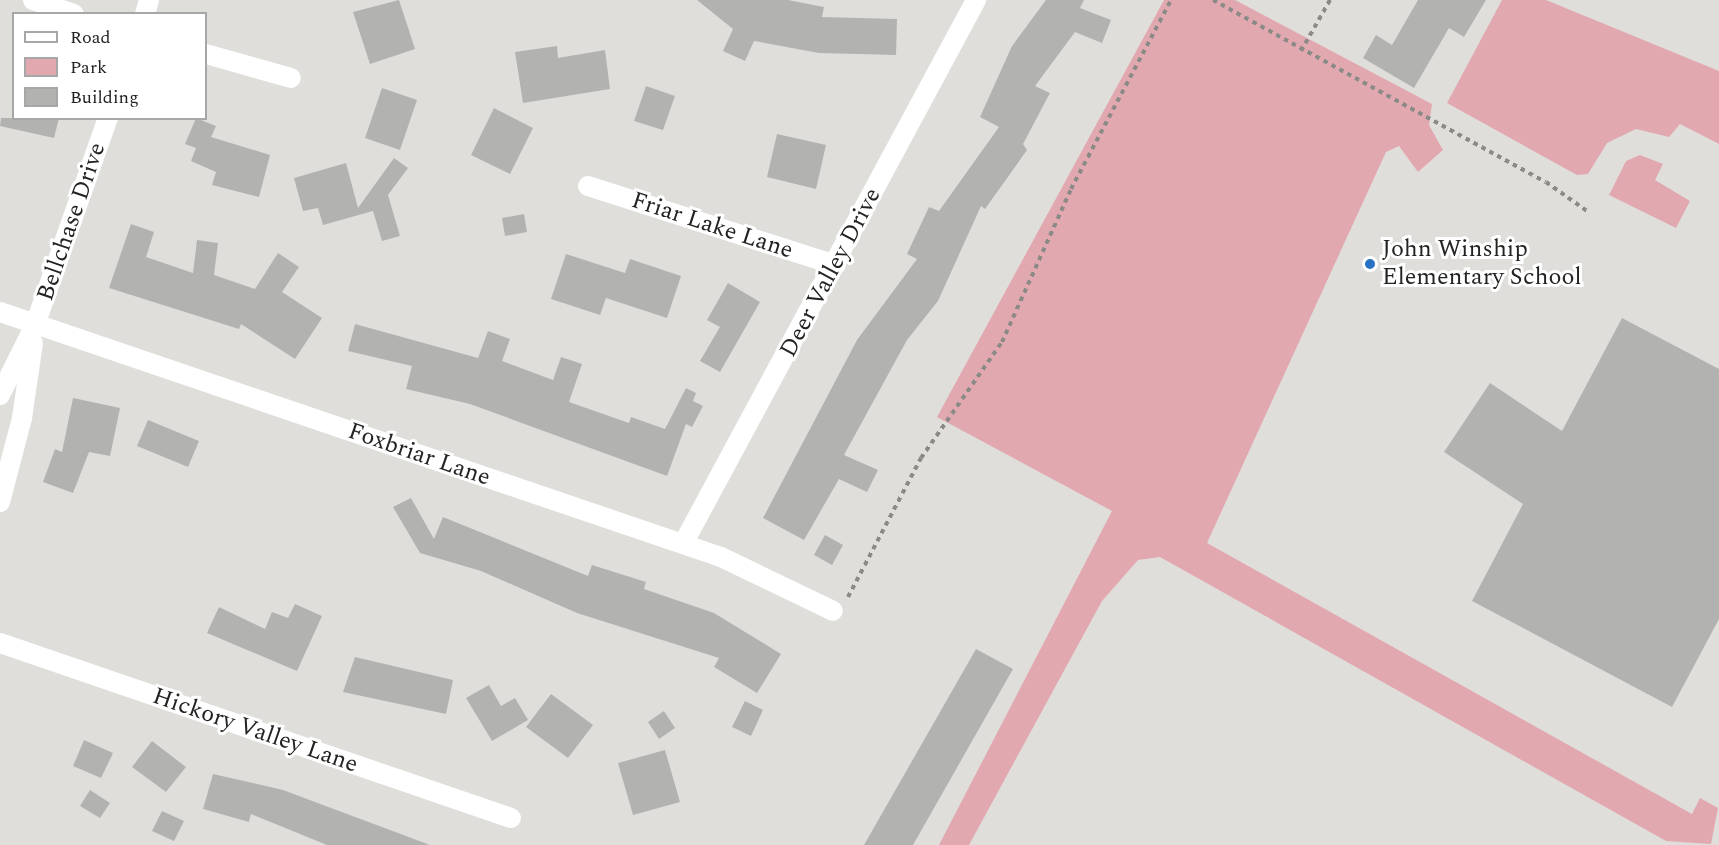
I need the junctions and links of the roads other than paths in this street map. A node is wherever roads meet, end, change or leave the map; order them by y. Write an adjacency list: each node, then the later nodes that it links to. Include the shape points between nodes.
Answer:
1 (33, 0): 3 (street)
2 (976, 0): 8 (street, Deer Valley Drive)
3 (68, 12)
4 (207, 54): 5 (street)
5 (291, 78)
6 (107, 120): 10 (street, Bellchase Drive)
7 (588, 186): 8 (street, Friar Lake Lane)
8 (836, 265): 13 (street, Deer Valley Drive)
9 (0, 312): 10 (street, Foxbriar Lane)
10 (35, 325): 11 (street, Bellchase Drive); 12 (street, Bellchase Drive, via 22,418); 13 (street, Foxbriar Lane)
11 (0, 395)
12 (0, 502)
13 (683, 544): 14 (street, Foxbriar Lane)
14 (833, 611)
15 (0, 643): 16 (street, Hickory Valley Lane)
16 (511, 818)

